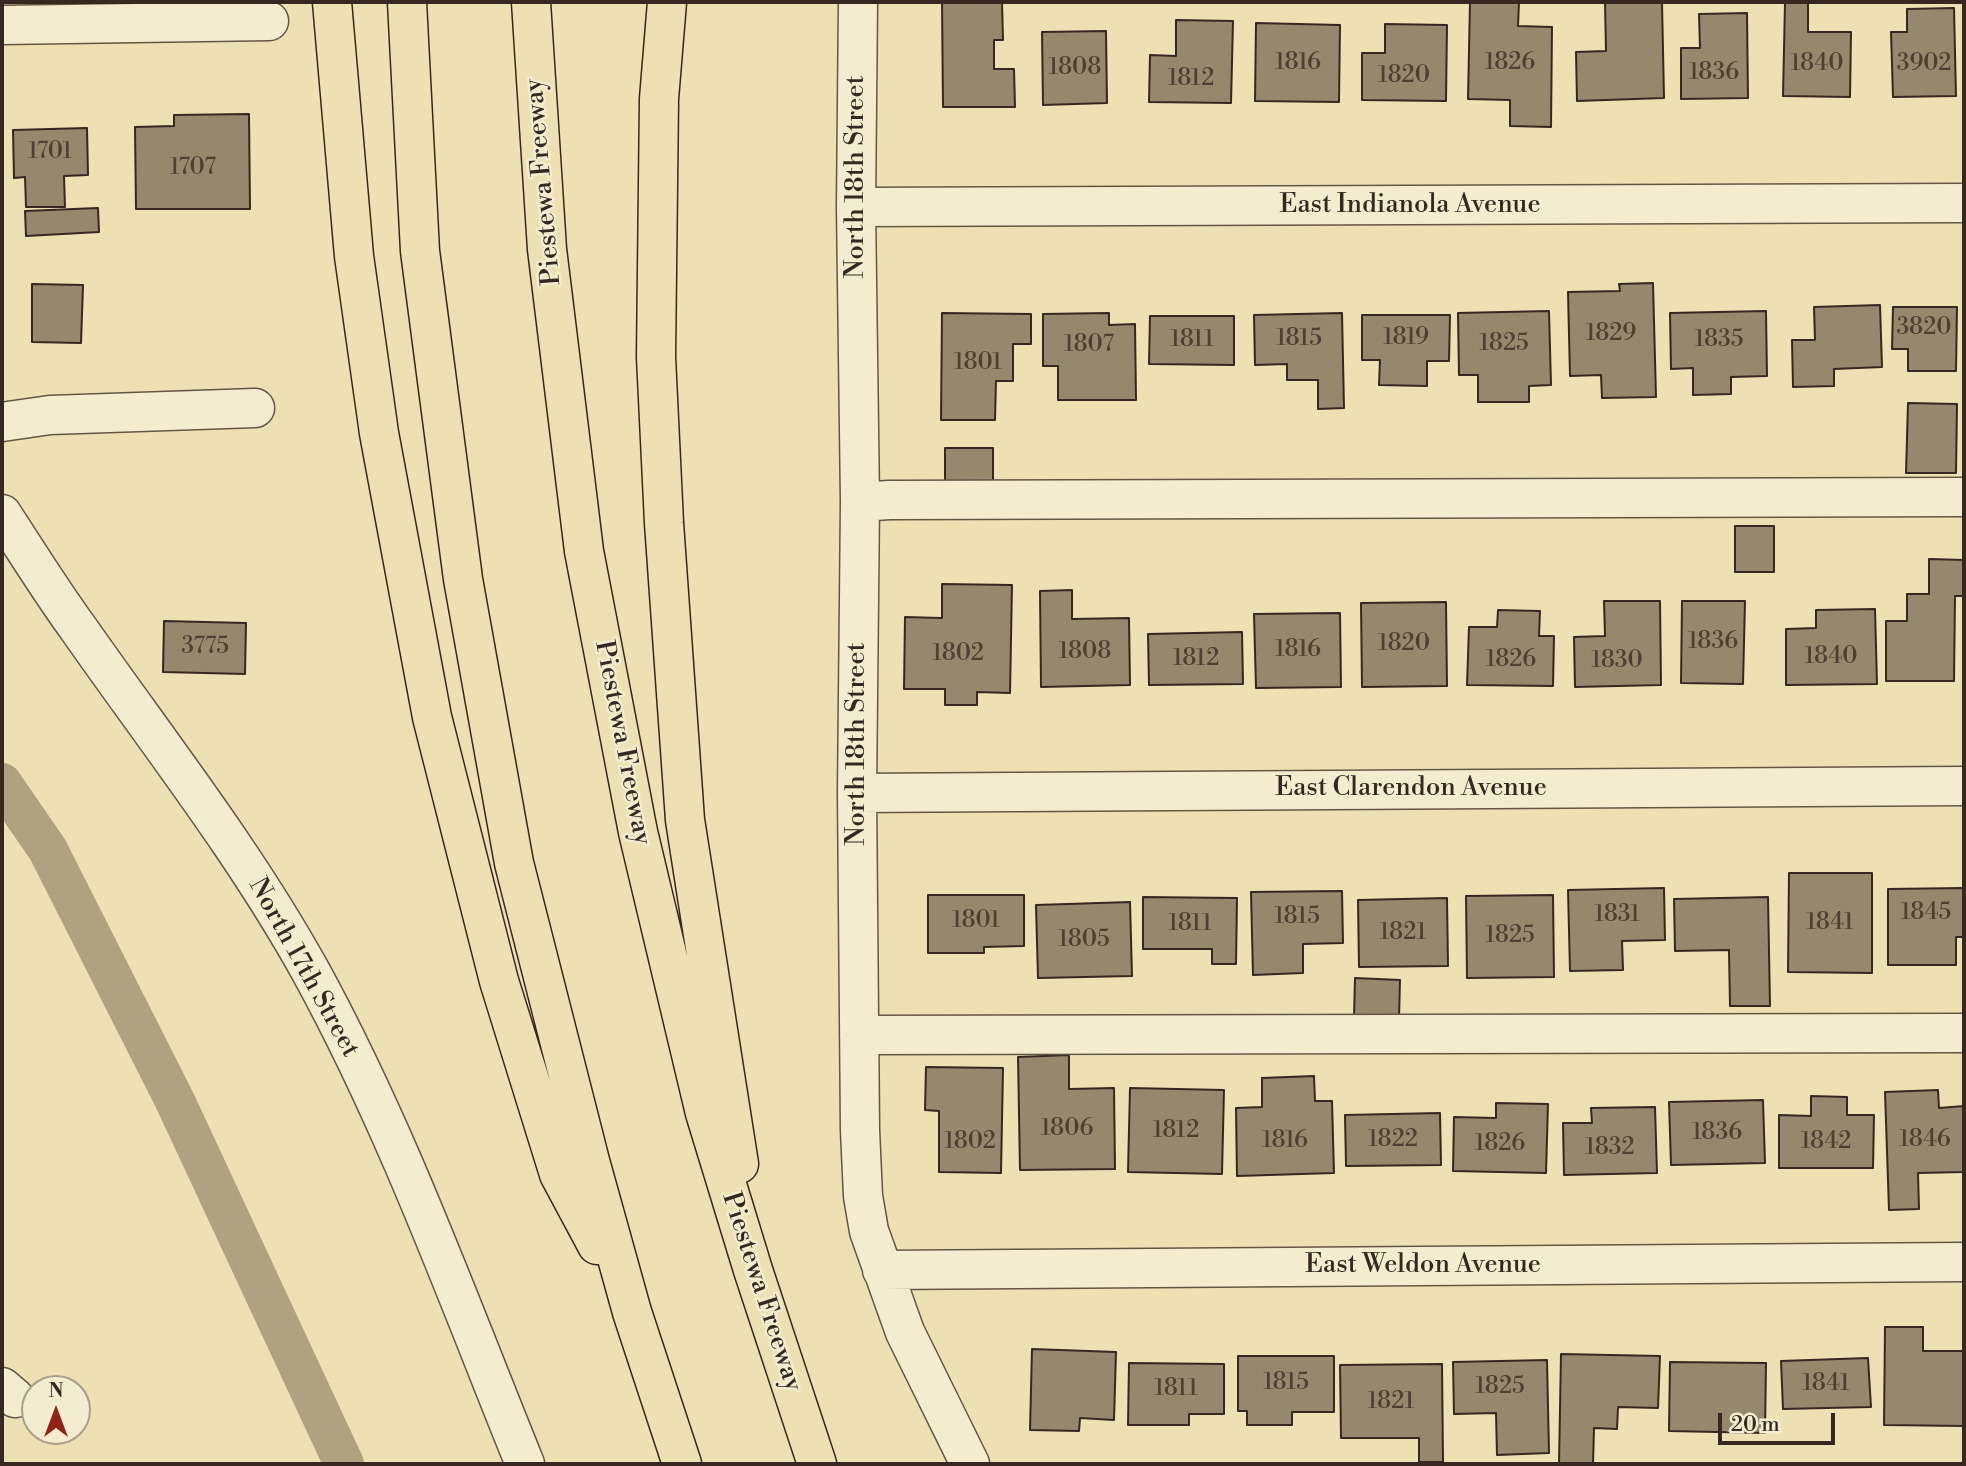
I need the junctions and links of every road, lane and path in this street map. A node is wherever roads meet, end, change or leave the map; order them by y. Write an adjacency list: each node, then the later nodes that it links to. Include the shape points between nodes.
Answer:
1 (332, 2): 22 (highway, via 354,256 379,433 432,717 499,981 559,1174)
2 (407, 2): 22 (highway, via 420,251 463,579 514,863)
3 (531, 2): 20 (highway, Piestewa Freeway, via 547,249 584,551 638,832 705,1114)
4 (667, 2): 20 (highway, via 659,99 656,357 664,523 685,820 732,1103)
5 (858, 2): 9 (street, North 18th Street)
6 (269, 21): 7 (street)
7 (2, 25)
8 (1964, 203): 9 (street, East Indianola Avenue)
9 (856, 207): 13 (street, North 18th Street)
10 (255, 408): 11 (street, via 50,415)
11 (2, 422)
12 (1964, 497): 13 (street)
13 (860, 502): 16 (street, North 18th Street)
14 (2, 514): 23 (street, North 17th Street, via 239,857 311,973 416,1194)
15 (1964, 786): 16 (street, East Clarendon Avenue)
16 (857, 793): 18 (street, North 18th Street)
17 (1964, 1033): 18 (street)
18 (859, 1035): 21 (street, North 18th Street, via 863,1195)
19 (1964, 1262): 21 (street, East Weldon Avenue)
20 (753, 1270): 25 (highway, Piestewa Freeway)
21 (882, 1270): 26 (street, North 18th Street, via 905,1332)
22 (632, 1312): 24 (highway)
23 (525, 1464)
24 (682, 1464)
25 (817, 1464)
26 (970, 1464)

